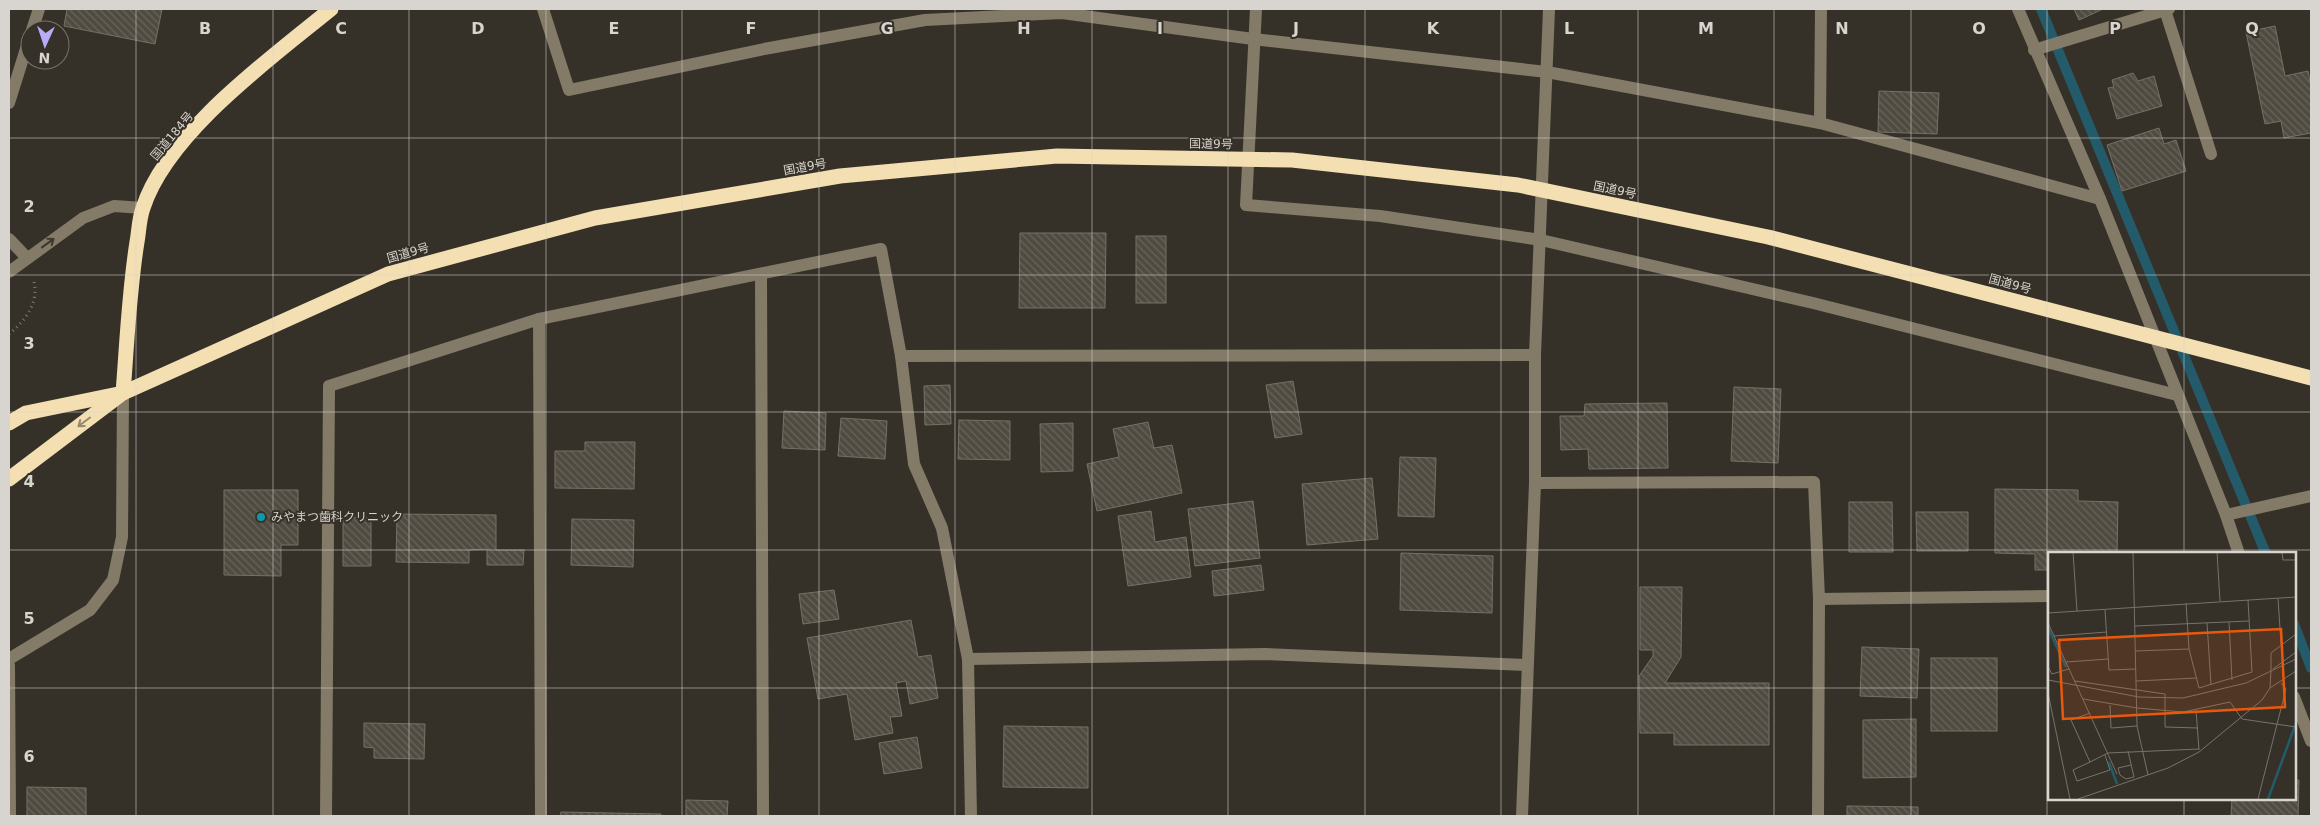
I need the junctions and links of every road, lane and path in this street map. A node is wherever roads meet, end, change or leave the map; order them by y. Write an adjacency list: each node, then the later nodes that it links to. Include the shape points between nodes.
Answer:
1 (331, 9): 17 (highway, 国道184号, via 231,91 182,142 161,171)
2 (543, 9): 8 (street, via 569,90)
3 (1256, 9): 9 (street)
4 (1549, 9): 12 (street)
5 (1821, 9): 14 (street)
6 (2018, 9): 10 (street)
7 (2167, 9): 10 (street); 15 (street)
8 (925, 14): 9 (street, via 1062,13)
9 (1254, 39): 12 (street); 19 (street, via 1246,205 1380,216)
10 (2034, 50): 16 (street)
11 (20, 67): 13 (street)
12 (1547, 72): 14 (street); 19 (street)
13 (9, 102)
14 (1820, 123): 16 (street)
15 (2211, 154)
16 (2100, 199): 29 (street)
17 (143, 208): 20 (street, one-way to 17, via 83,218 114,206); 28 (highway, 国道184号, via 134,260)
18 (9, 239): 20 (street)
19 (1540, 240): 25 (street); 29 (street, via 1813,303)
20 (27, 258): 21 (street); 24 (path, via 36,294 22,323)
21 (9, 272)
22 (761, 274): 23 (street); 26 (street, via 881,249); 47 (street)
23 (539, 319): 45 (street, via 329,386); 46 (street)
24 (9, 334)
25 (1535, 355): 26 (street); 32 (street)
26 (901, 356): 39 (street, via 914,464 942,528)
27 (2311, 378): 28 (highway, 国道9号, via 1768,236 1518,185 1292,160 1056,156 840,176 596,218 388,274)
28 (123, 393): 30 (highway, 国道9号, via 26,413); 31 (highway, 国道9号, one-way to 31); 38 (street, via 122,537 113,580 90,610)
29 (2177, 395): 34 (street)
30 (9, 423)
31 (9, 479)
32 (1535, 483): 37 (street, via 1814,482); 41 (street)
33 (2311, 496): 34 (street)
34 (2226, 515): 35 (street)
35 (2239, 552)
36 (2048, 596): 37 (street)
37 (1819, 599): 50 (street)
38 (9, 659)
39 (968, 659): 41 (street, via 1264,654); 48 (street)
40 (9, 665): 44 (street)
41 (1527, 665): 49 (street)
42 (2295, 700): 43 (street)
43 (2311, 741)
44 (10, 816)
45 (326, 816)
46 (541, 816)
47 (764, 816)
48 (971, 816)
49 (1522, 816)
50 (1818, 816)

